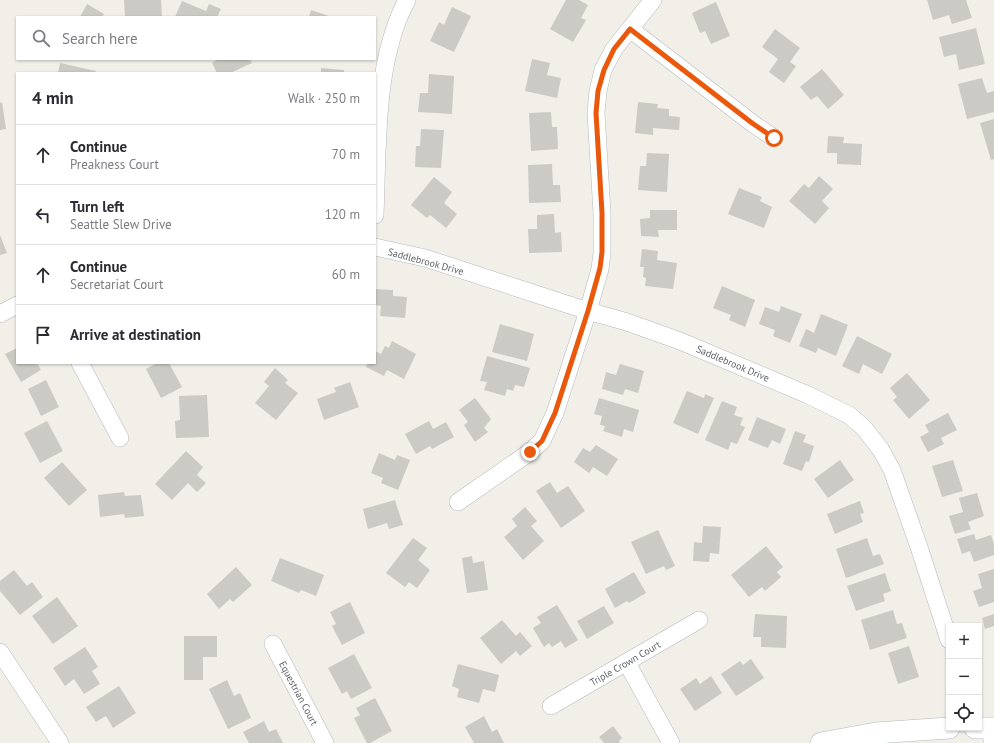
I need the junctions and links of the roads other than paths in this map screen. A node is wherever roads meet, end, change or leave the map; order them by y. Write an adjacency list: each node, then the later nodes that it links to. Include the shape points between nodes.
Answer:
1 (407, 0): 5 (street, via 390,44 384,72)
2 (652, 0): 3 (street)
3 (630, 29): 4 (street); 8 (street, via 614,49 598,91 596,113 602,252)
4 (774, 138)
5 (376, 196)
6 (376, 247): 8 (street, Saddlebrook Drive, via 425,258)
7 (16, 306): 9 (street)
8 (588, 311): 12 (street, via 555,413 542,441 518,461); 14 (street, Saddlebrook Drive, via 627,322 734,363 831,406 849,415 864,428 892,470)
9 (0, 314)
10 (81, 364): 11 (street)
11 (120, 438)
12 (458, 502)
13 (699, 620): 17 (street, Triple Crown Court)
14 (946, 631)
15 (273, 644): 21 (street, Equestrian Court)
16 (0, 652): 20 (street)
17 (628, 663): 18 (street, Triple Crown Court); 22 (street)
18 (551, 706)
19 (946, 728): 23 (street, via 876,733)
20 (60, 743)
21 (325, 743)
22 (671, 743)
23 (821, 743)

